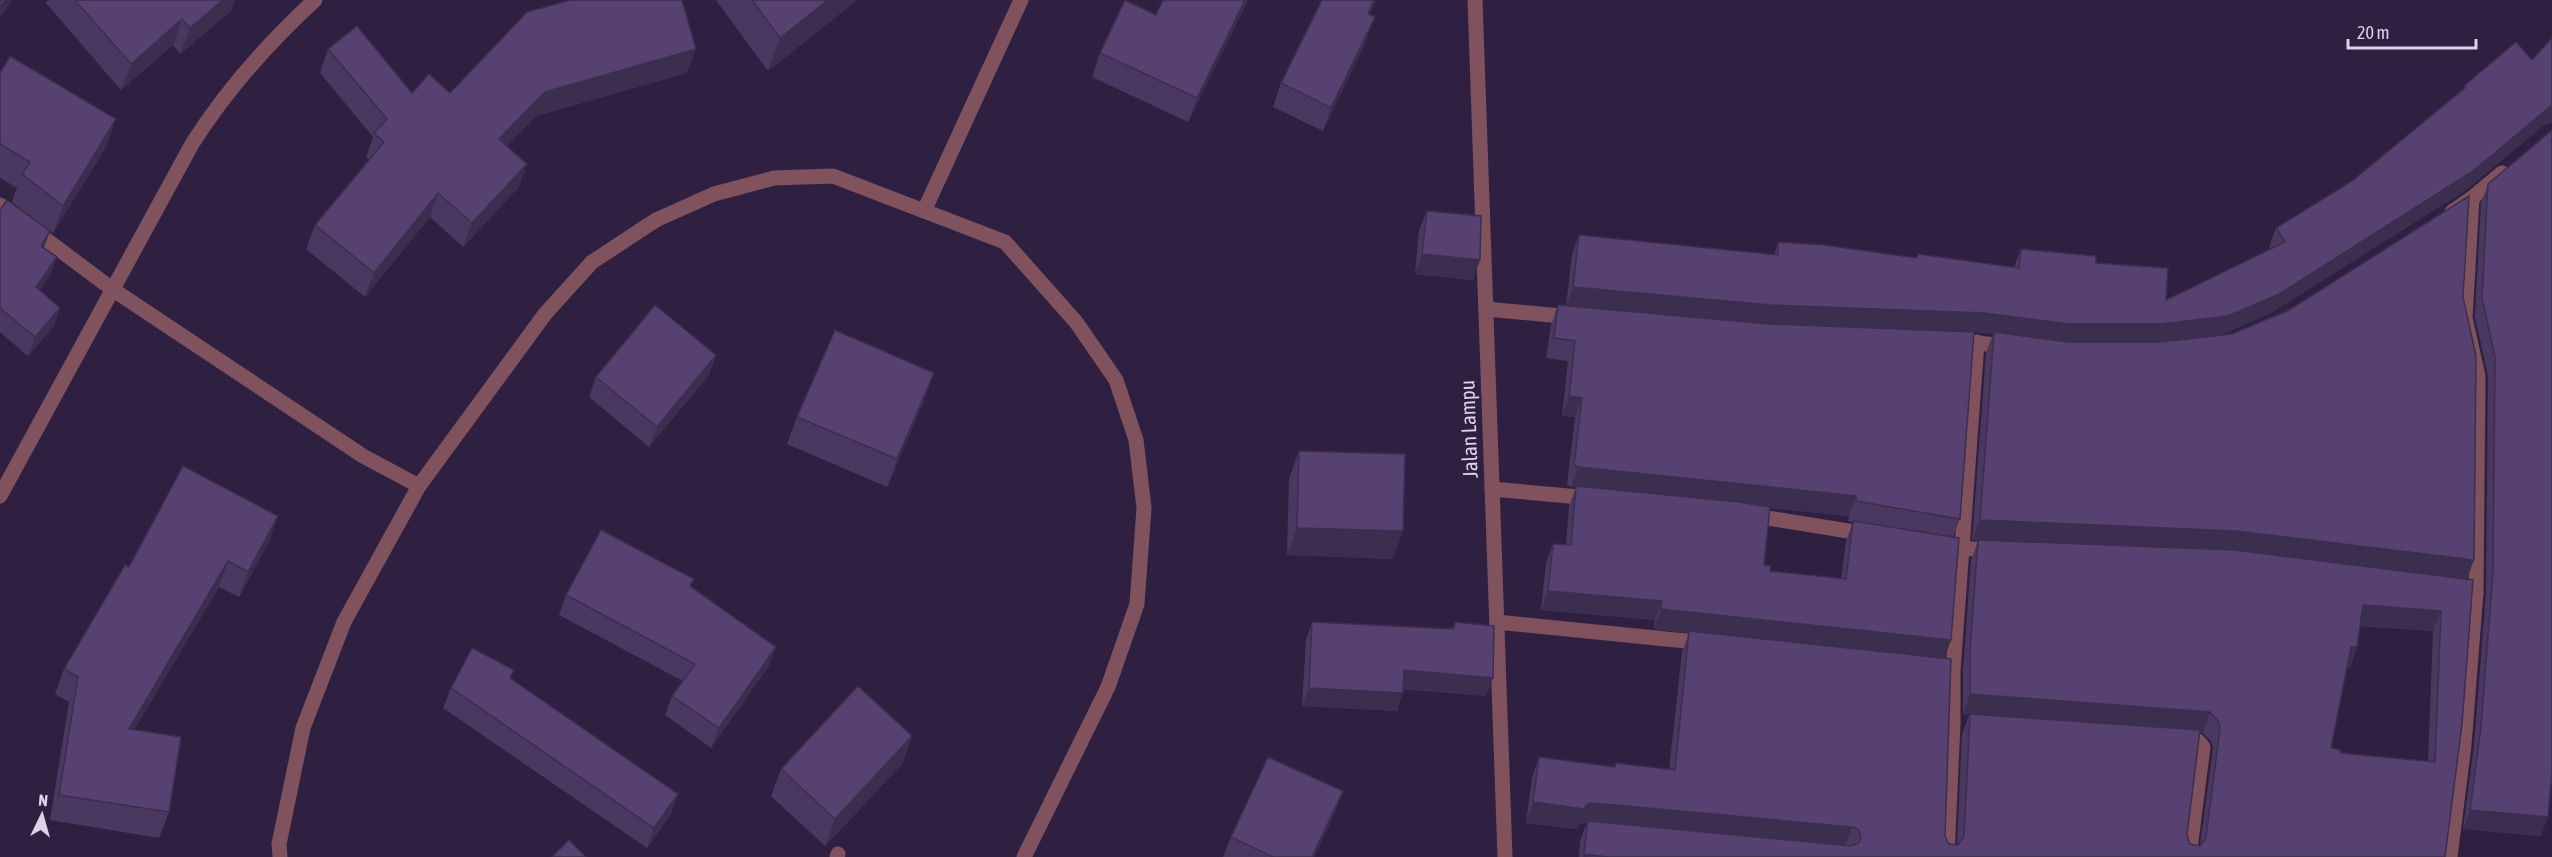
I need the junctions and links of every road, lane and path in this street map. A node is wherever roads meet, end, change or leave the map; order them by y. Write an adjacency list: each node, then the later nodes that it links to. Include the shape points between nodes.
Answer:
1 (315, 0): 9 (street, via 275,37 215,107)
2 (1021, 0): 7 (street)
3 (1475, 0): 10 (street, Jalan Lampu)
4 (2516, 162): 5 (street)
5 (2472, 198): 8 (street); 25 (street, via 2465,318 2478,376)
6 (0, 205): 9 (street)
7 (924, 211): 15 (street, via 833,176 774,178 714,194 656,220 592,262 545,314); 30 (street, via 1005,242 1077,322 1116,380 1136,440 1144,508 1137,603 1108,687)
8 (2436, 222)
9 (112, 289): 15 (street, via 363,456); 17 (street)
10 (1486, 309): 11 (street); 16 (street, Jalan Lampu)
11 (1589, 319)
12 (1941, 341): 13 (street)
13 (1977, 342): 14 (street); 22 (street)
14 (2019, 347)
15 (419, 486): 29 (street, via 344,622 303,728 279,844)
16 (1492, 489): 18 (street); 26 (street, Jalan Lampu)
17 (0, 496)
18 (1607, 500)
19 (1732, 512): 20 (street)
20 (1882, 537)
21 (1928, 544): 22 (street)
22 (1963, 550): 23 (street); 32 (street, via 1947,670 1959,724)
23 (2009, 552)
24 (2441, 588): 25 (street)
25 (2476, 592): 34 (street)
26 (1497, 622): 27 (street); 31 (street, Jalan Lampu)
27 (1717, 645)
28 (2167, 739): 33 (street, via 2198,741 2204,747)
29 (280, 857)
30 (1023, 857)
31 (1505, 857)
32 (1947, 857)
33 (2189, 857)
34 (2450, 857)

